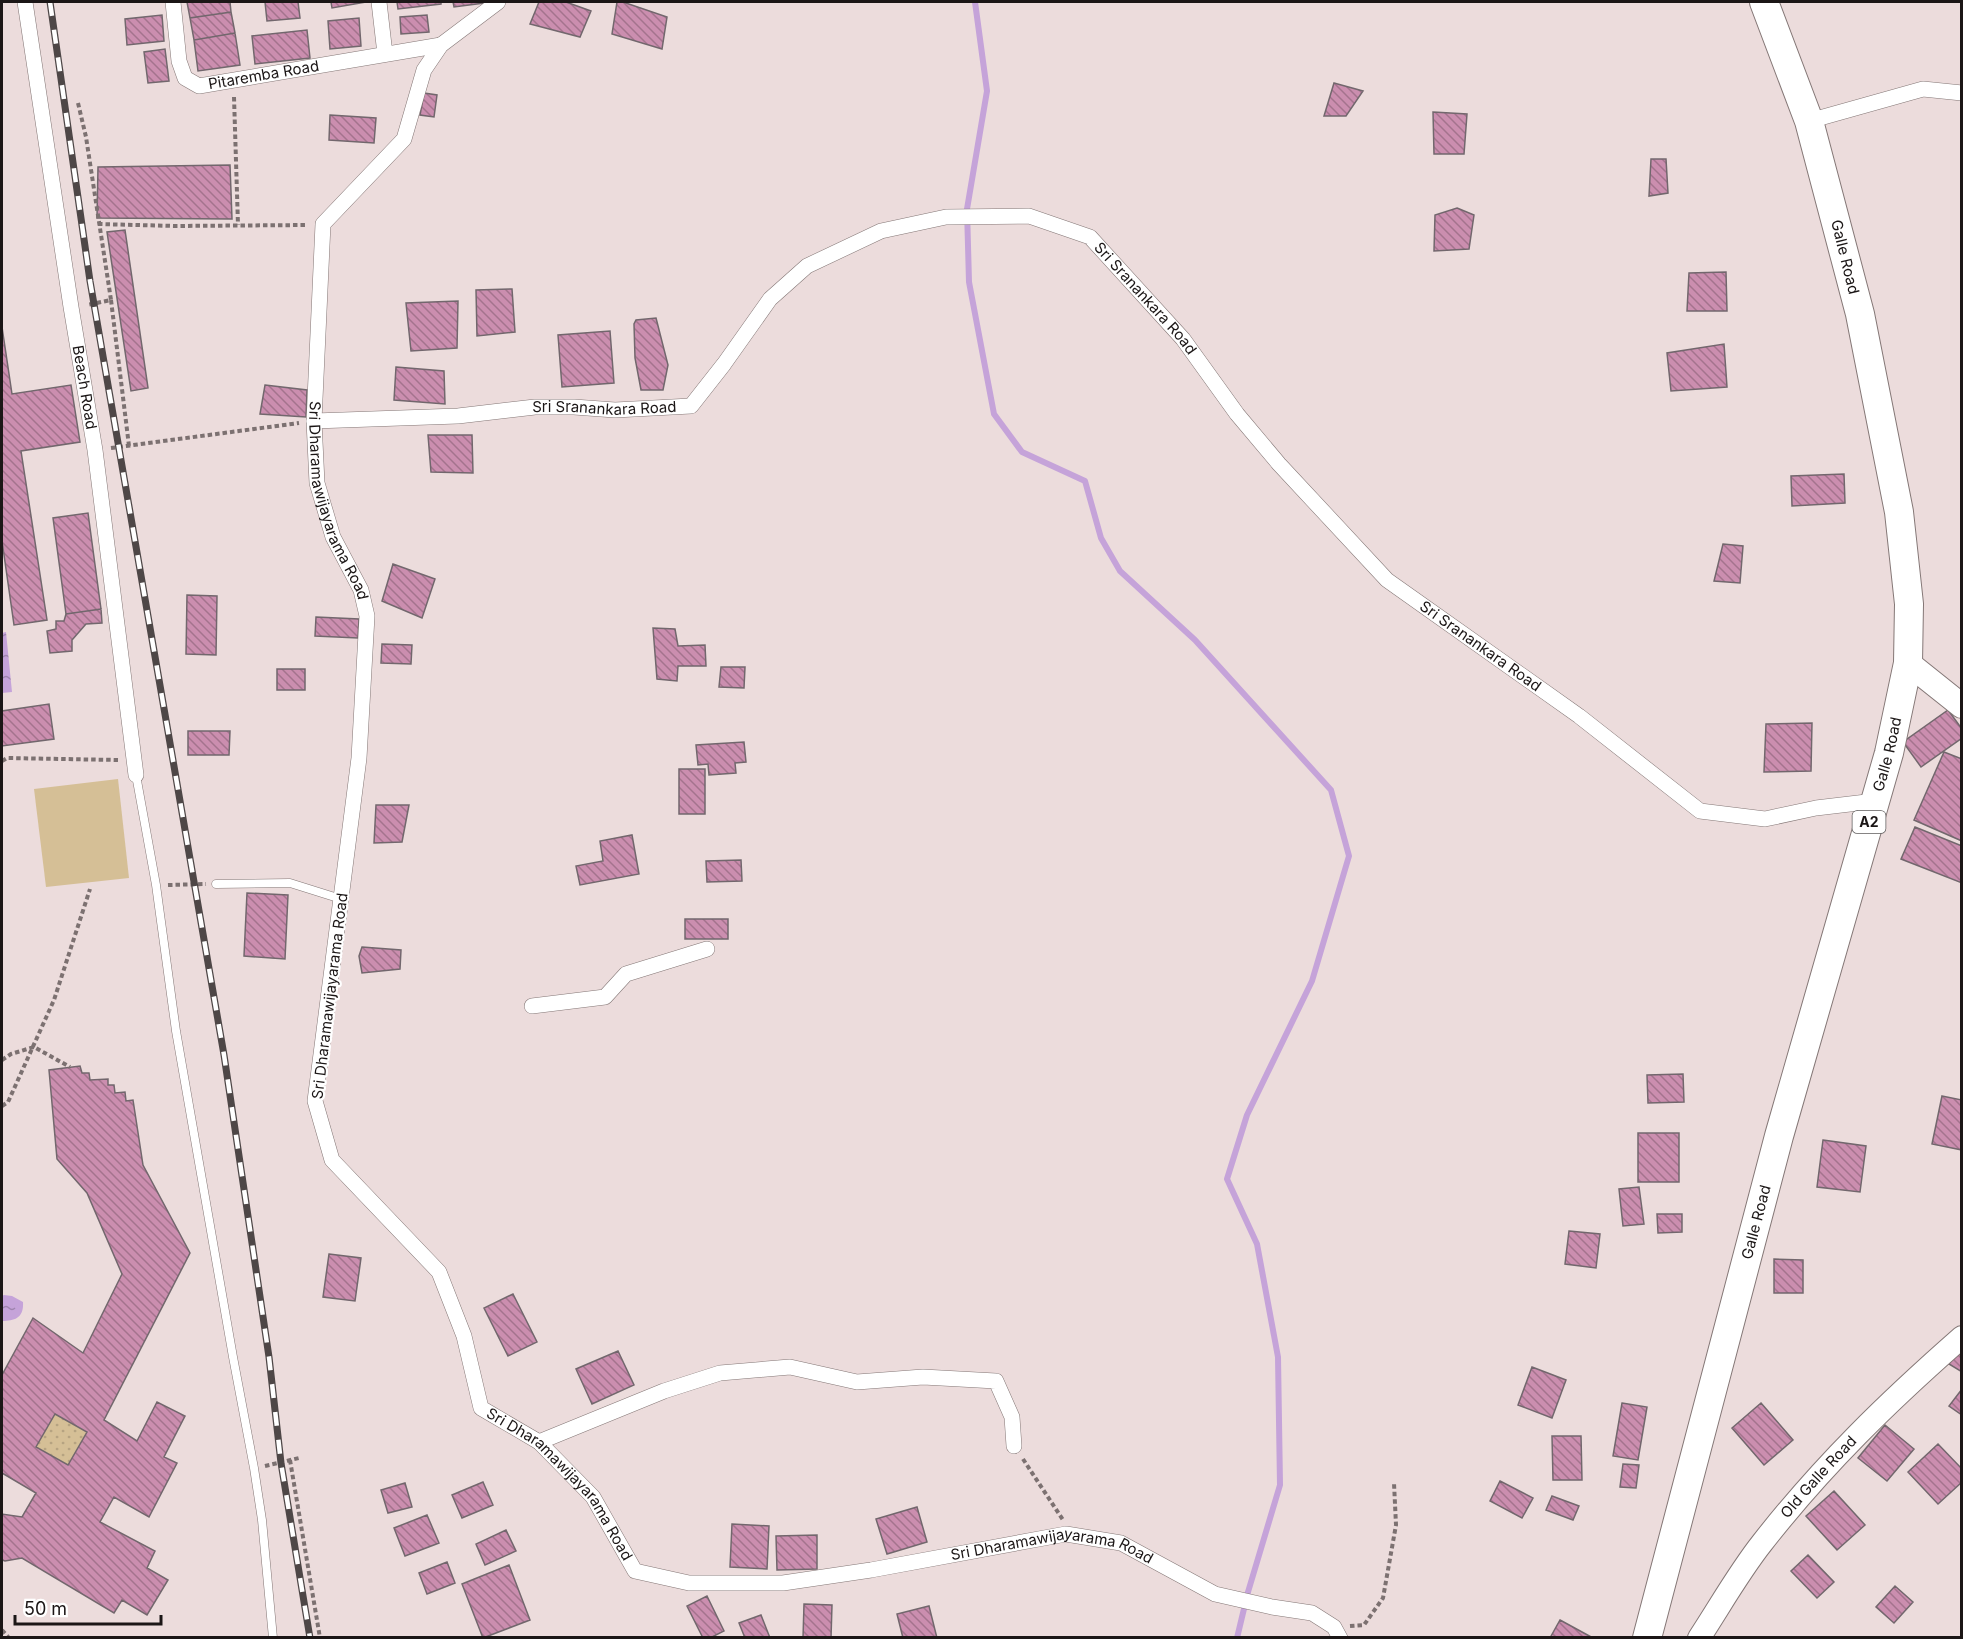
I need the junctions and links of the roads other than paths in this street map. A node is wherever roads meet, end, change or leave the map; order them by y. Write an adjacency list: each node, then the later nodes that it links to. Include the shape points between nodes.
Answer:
1 (25, 2): 13 (street, Beach Road, via 95,450)
2 (173, 2): 7 (street, Pitaremba Road, via 179,61 185,78 199,86)
3 (379, 2): 7 (street)
4 (498, 2): 6 (street)
5 (1764, 2): 9 (highway, Galle Road / A2)
6 (441, 45): 7 (street, Pitaremba Road); 10 (street, Sri Dharamawijayarama Road, via 424,70 404,139 323,224)
7 (385, 54)
8 (1962, 93): 9 (street, via 1923,89)
9 (1809, 121): 11 (highway, Galle Road / A2, via 1860,314 1899,512 1909,604)
10 (314, 421): 14 (street, Sri Sranankara Road, via 458,416 535,407 615,410 691,406 770,299 807,266 881,231 946,217 1029,216 1090,237 1183,339 1279,464 1387,580 1579,717 1700,812 1765,819); 16 (street, Sri Dharamawijayarama Road, via 317,483 333,537 362,590 367,616 359,758)
11 (1908, 663): 12 (main road); 14 (highway, Galle Road / A2)
12 (1962, 706)
13 (135, 767): 23 (lane, via 176,1031 258,1489)
14 (1875, 801): 24 (highway, Galle Road / A2, via 1782,1125)
15 (216, 884): 16 (lane, via 290,883)
16 (341, 900): 20 (street, Sri Dharamawijayarama Road, via 315,1101 332,1160 439,1272 464,1336 481,1408)
17 (707, 949): 18 (street, via 626,974 605,997)
18 (532, 1006)
19 (1962, 1337): 25 (street, Old Galle Road, via 1871,1419 1813,1480 1761,1545)
20 (538, 1442): 21 (street, via 664,1391 720,1373 790,1368 857,1382 923,1377 996,1381 1012,1417); 22 (street, Sri Dharamawijayarama Road, via 593,1497 635,1571 689,1583 783,1583 1066,1534 1121,1543 1215,1594 1312,1613)
21 (1014, 1446)
22 (1337, 1633)
23 (273, 1638)
24 (1647, 1638)
25 (1699, 1638)

